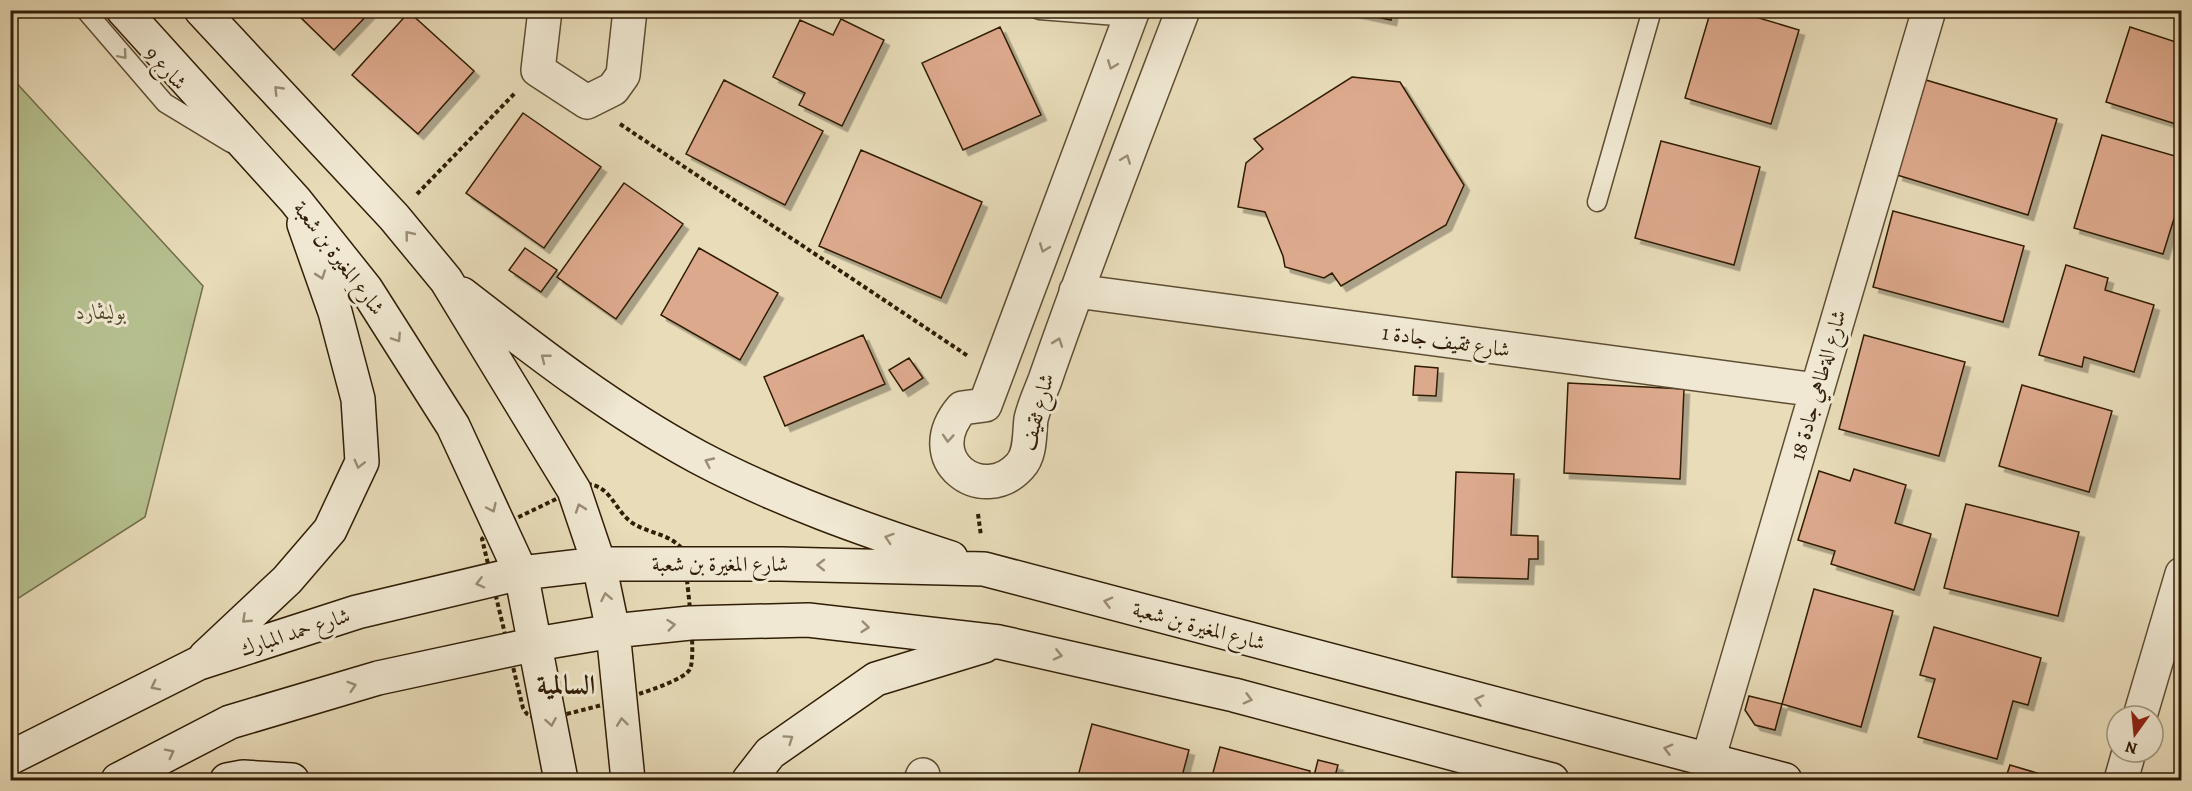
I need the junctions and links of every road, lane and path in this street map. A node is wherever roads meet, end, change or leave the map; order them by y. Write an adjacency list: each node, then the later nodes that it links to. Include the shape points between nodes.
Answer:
1 (85, 10): 13 (lane, شارع 9, one-way to 13, via 165,103)
2 (123, 10): 13 (main road, شارع المغيرة بن شعبة)
3 (201, 10): 16 (main road, one-way to 3)
4 (545, 10): 11 (main road)
5 (630, 10): 12 (main road, via 623,75 613,89)
6 (1039, 10): 10 (lane)
7 (1183, 10): 18 (main road, شارع ثقيف, one-way to 7)
8 (1652, 10): 15 (lane)
9 (1929, 10): 20 (main road, شارع الةطاهي جادة 18)
10 (1131, 14): 19 (main road, one-way to 19)
11 (538, 70): 12 (main road); 16 (path)
12 (587, 102): 19 (path)
13 (258, 160): 14 (main road, شارع المغيرة بن شعبة)
14 (295, 200): 24 (main road, شارع المغيرة بن شعبة, one-way to 24, via 366,289 453,426); 29 (main road, one-way to 29, via 335,312 358,399 362,462 330,530 287,580)
15 (1597, 202)
16 (394, 217): 17 (main road, one-way to 16)
17 (446, 280): 22 (main road, one-way to 17, via 574,490); 23 (main road, one-way to 17, via 838,521 698,457 567,376)
18 (1076, 291): 20 (main road, شارع ثقيف جادة 1); 21 (main road, شارع ثقيف, one-way to 18, via 992,482 1009,477 1022,465 1029,448 1032,417)
19 (996, 375): 21 (main road, one-way to 21, via 985,405 962,408 950,421 946,439 953,464)
20 (1817, 390): 32 (main road, شارع الةطاهي جادة 18)
21 (974, 480): 23 (path)
22 (599, 564): 23 (main road, شارع المغيرة بن شعبة, one-way to 22); 24 (main road, شارع حمد المبارك); 26 (main road, one-way to 22)
23 (984, 569): 32 (main road, شارع المغيرة بن شعبة, one-way to 23)
24 (521, 573): 28 (main road, شارع المغيرة بن شعبة); 29 (main road, شارع حمد المبارك, one-way to 29, via 357,612)
25 (2179, 592): 30 (main road)
26 (613, 631): 27 (main road, one-way to 27, via 690,623 808,620); 28 (main road); 38 (main road, one-way to 26)
27 (999, 642): 39 (main road, one-way to 27, via 770,753 876,679); 40 (main road, one-way to 40, via 1234,695)
28 (536, 644): 34 (main road, one-way to 28, via 230,722 378,678); 37 (main road, one-way to 37)
29 (199, 663): 31 (main road, شارع حمد المبارك, one-way to 31)
30 (2144, 704)
31 (10, 759)
32 (1708, 760): 41 (main road, شارع المغيرة بن شعبة)
33 (2126, 764): 42 (main road)
34 (118, 780)
35 (227, 780): 36 (main road)
36 (292, 780)
37 (561, 780)
38 (628, 780)
39 (749, 780)
40 (1552, 780)
41 (1785, 780)
42 (2121, 780)

